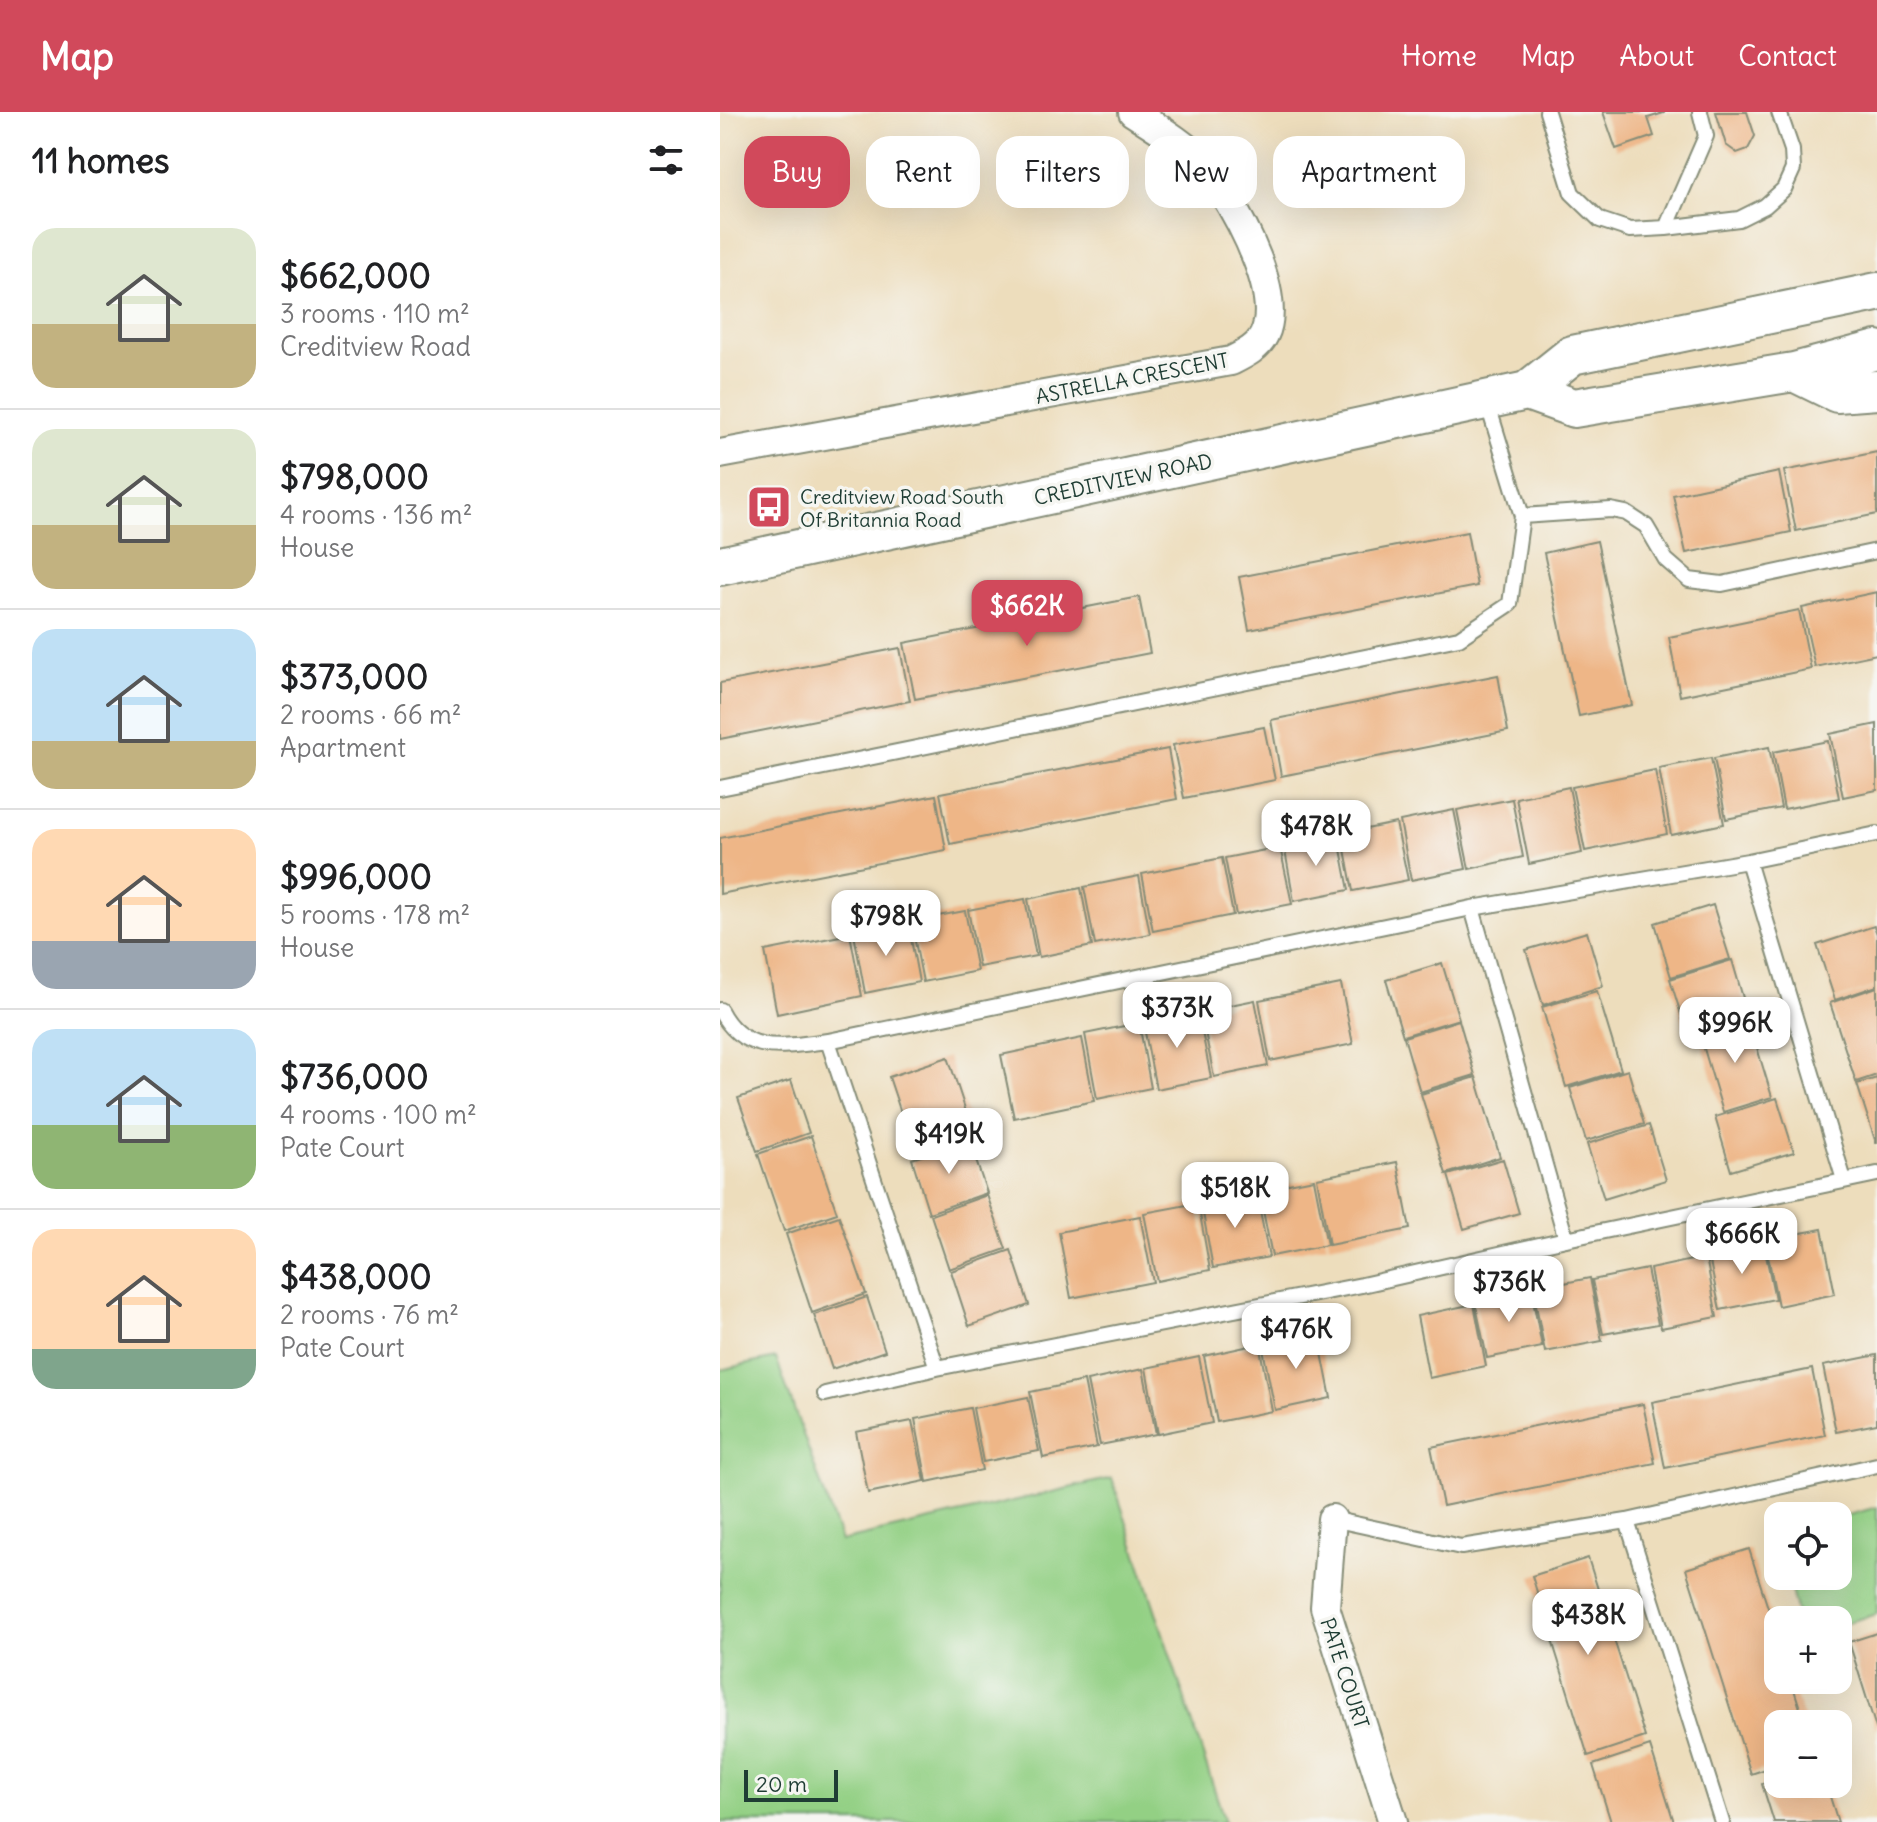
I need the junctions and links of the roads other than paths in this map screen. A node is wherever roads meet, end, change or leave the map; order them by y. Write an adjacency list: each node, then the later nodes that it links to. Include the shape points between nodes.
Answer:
1 (1133, 112): 12 (street, ASTRELLA CRESCENT, via 1207,167 1256,252 1268,316 1264,336 1250,351 1231,361)
2 (1547, 112): 5 (lane, via 1572,193 1600,220 1630,230)
3 (1700, 112): 5 (lane, via 1706,136)
4 (1779, 112): 5 (lane, via 1792,150 1793,169 1784,189 1739,219)
5 (1666, 228)
6 (1877, 292): 10 (main road, CREDITVIEW ROAD, via 1572,355)
7 (1877, 350): 8 (main road)
8 (1794, 372): 9 (main road, via 1837,393); 10 (main road, via 1574,408)
9 (1877, 390)
10 (1527, 391): 11 (main road, CREDITVIEW ROAD)
11 (1486, 401): 13 (lane); 15 (main road, CREDITVIEW ROAD)
12 (720, 454)
13 (1522, 516): 14 (lane, via 1626,513 1646,526 1666,560 1689,580 1722,584); 16 (lane, via 1510,604 1459,638)
14 (1877, 551)
15 (720, 566)
16 (720, 788)
17 (1877, 834): 18 (lane)
18 (1748, 861): 19 (lane); 23 (lane)
19 (1472, 908): 21 (lane); 24 (lane)
20 (720, 1010): 21 (lane, via 740,1036 772,1048)
21 (828, 1041): 25 (lane)
22 (1877, 1174): 23 (lane)
23 (1844, 1180): 24 (lane)
24 (1566, 1239): 25 (lane, via 1362,1285)
25 (937, 1368): 26 (lane)
26 (825, 1394)
27 (1877, 1465): 29 (lane)
28 (1332, 1519): 29 (lane, via 1461,1547); 30 (street, PATE COURT, via 1325,1607)
29 (1627, 1521): 31 (lane)
30 (1393, 1822)
31 (1722, 1822)

